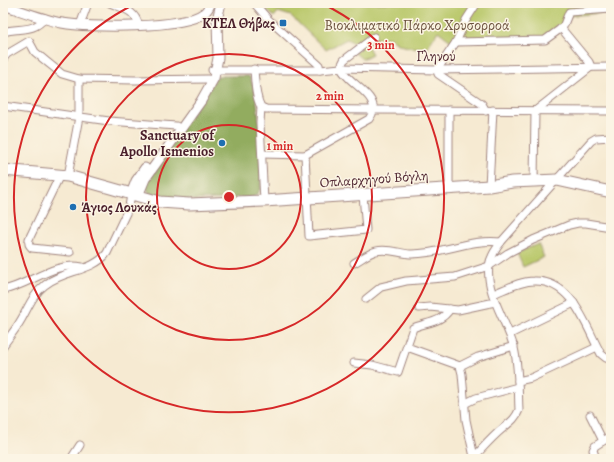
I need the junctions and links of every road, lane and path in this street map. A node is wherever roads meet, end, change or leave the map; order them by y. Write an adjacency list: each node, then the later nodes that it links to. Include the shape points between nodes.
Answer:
1 (88, 3): 10 (street)
2 (110, 3): 11 (street, via 134,14)
3 (210, 3): 11 (street, via 203,14 193,19); 23 (street)
4 (221, 3): 23 (street, via 217,20 218,58)
5 (254, 3): 24 (street, via 319,65)
6 (476, 3): 17 (street)
7 (3, 5): 9 (street)
8 (611, 10): 13 (street, via 569,12)
9 (45, 18): 10 (street); 12 (street)
10 (80, 25): 11 (street)
11 (138, 26)
12 (33, 28): 14 (street); 16 (street)
13 (562, 28): 17 (street, via 545,40); 19 (street, via 589,62)
14 (3, 32)
15 (374, 37): 21 (street, via 344,60)
16 (29, 41): 18 (street); 26 (street, via 35,52 62,74)
17 (456, 42): 25 (street)
18 (3, 59)
19 (590, 67): 20 (street, Γληνού); 25 (street, Γληνού); 33 (street)
20 (611, 67)
21 (341, 68): 24 (street, Γληνού); 25 (street, Γληνού); 30 (street, via 368,95)
22 (254, 69): 23 (street, Γληνού); 24 (street, Γληνού); 29 (street)
23 (215, 70): 27 (street); 36 (street, via 206,93)
24 (320, 70)
25 (437, 70): 32 (street, via 438,74)
26 (79, 79): 27 (street); 35 (street)
27 (208, 79): 36 (street)
28 (3, 106): 35 (street)
29 (261, 107): 30 (street, via 275,110); 38 (street)
30 (374, 110): 31 (street); 39 (street, via 369,119)
31 (449, 110): 32 (street); 45 (street)
32 (489, 110): 33 (street); 44 (street)
33 (535, 110): 34 (street); 43 (street)
34 (611, 111)
35 (79, 117): 36 (street); 41 (street)
36 (179, 124): 47 (street, via 136,181)
37 (611, 137): 42 (street, via 591,141)
38 (262, 154): 39 (street); 50 (street)
39 (305, 155): 49 (street)
40 (3, 170): 41 (main road, Οπλαρχηγού Βόγλη)
41 (64, 175): 47 (main road, Οπλαρχηγού Βόγλη); 53 (street, via 28,243 32,248)
42 (557, 180): 43 (main road, Οπλαρχηγού Βόγλη); 46 (main road, Οπλαρχηγού Βόγλη); 52 (street)
43 (534, 181): 44 (main road, Οπλαρχηγού Βόγλη)
44 (489, 186): 45 (main road, Οπλαρχηγού Βόγλη)
45 (449, 189): 48 (main road, Οπλαρχηγού Βόγλη)
46 (611, 192)
47 (135, 195): 50 (main road, Οπλαρχηγού Βόγλη, via 160,202 189,204); 56 (street, via 103,259)
48 (363, 195): 49 (main road, Οπλαρχηγού Βόγλη); 49 (street, via 366,230 309,236)
49 (308, 198): 50 (main road, Οπλαρχηγού Βόγλη)
50 (264, 201)
51 (611, 227): 55 (street, via 586,223 569,225 533,240)
52 (502, 242): 54 (street, via 479,242 419,254 384,250); 55 (street, via 493,254)
53 (70, 252)
54 (354, 263)
55 (489, 266): 58 (street); 59 (street, via 455,276 406,281 381,287)
56 (85, 267): 57 (street, via 72,265 57,268); 65 (street, via 62,275 37,291)
57 (3, 290)
58 (493, 294): 60 (street); 61 (street, via 523,283 538,282 561,290)
59 (366, 299)
60 (496, 302): 63 (street); 64 (street)
61 (574, 303): 64 (street); 68 (street)
62 (419, 308): 63 (street)
63 (450, 310): 67 (street, via 440,319 413,328)
64 (510, 334): 66 (street)
65 (3, 346)
66 (514, 346): 71 (street, via 478,357); 72 (street)
67 (407, 347): 70 (street, via 398,372); 71 (street)
68 (598, 347): 69 (street, via 601,354); 72 (street)
69 (611, 360)
70 (354, 363)
71 (460, 366): 73 (street)
72 (518, 384): 73 (street); 78 (street, via 516,416)
73 (464, 404): 78 (street)
74 (590, 415): 76 (street)
75 (611, 436): 76 (street)
76 (603, 441): 80 (street, via 593,450)
77 (80, 445): 79 (street)
78 (473, 458)
79 (71, 459)
80 (596, 459)

